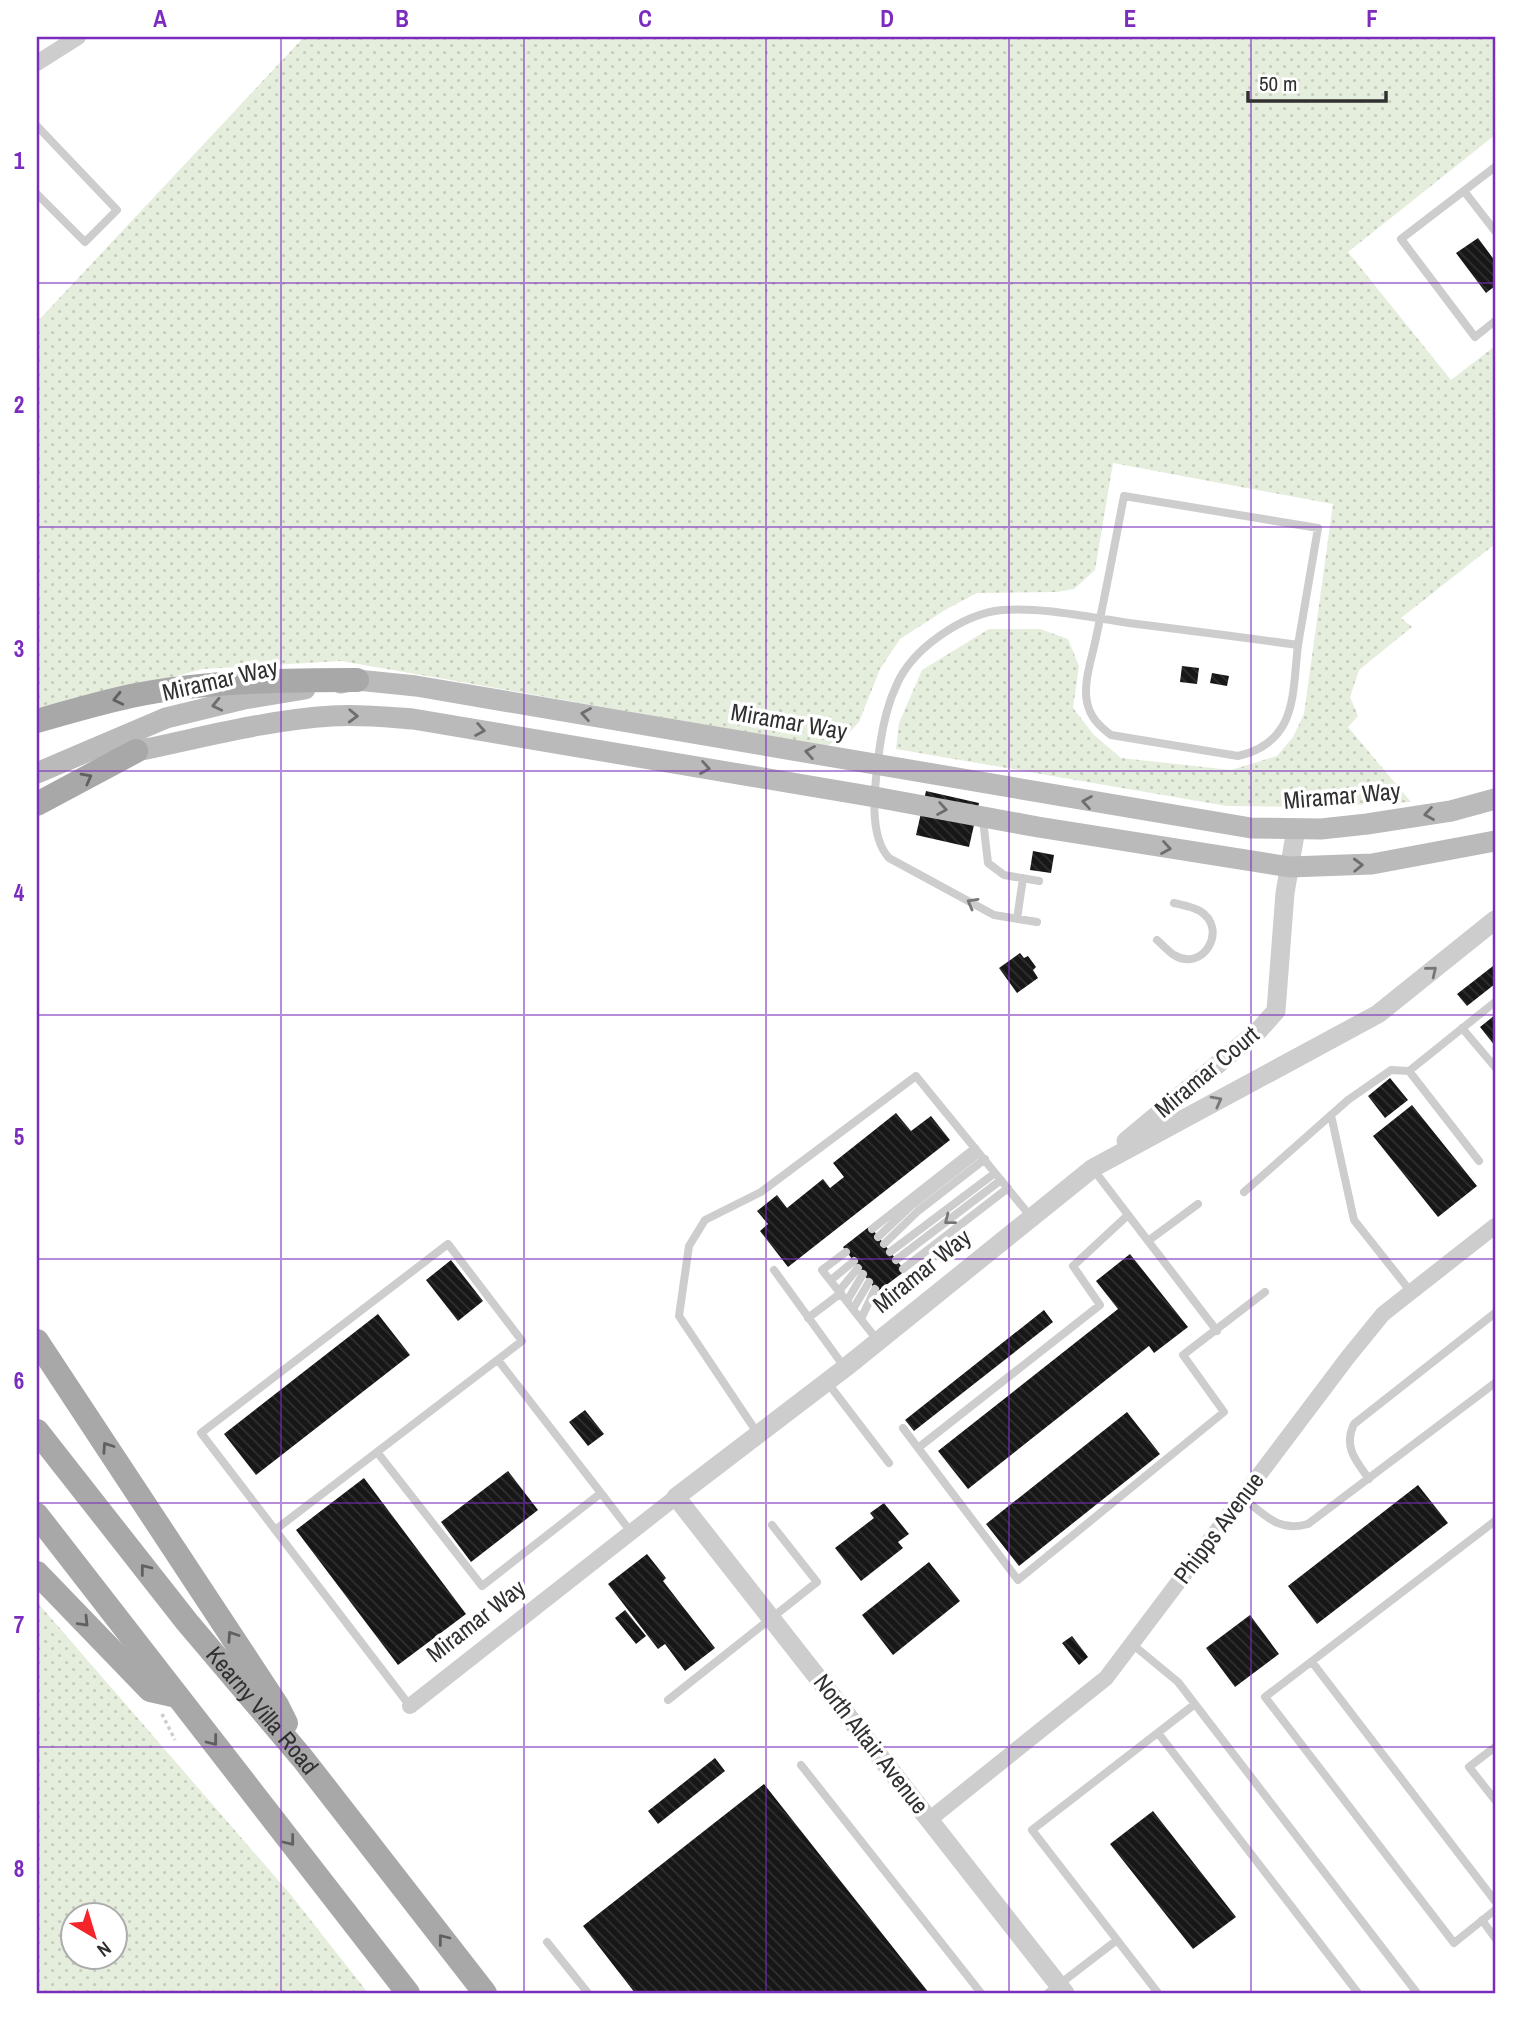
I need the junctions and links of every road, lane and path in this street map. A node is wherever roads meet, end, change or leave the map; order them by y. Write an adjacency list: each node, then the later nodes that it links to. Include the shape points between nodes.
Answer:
1 (78, 37): 2 (street)
2 (37, 63)
3 (37, 126): 6 (lane, via 117,210 85,242)
4 (1495, 167): 5 (lane)
5 (1464, 191): 7 (lane); 8 (lane, via 1401,239 1475,337)
6 (37, 194)
7 (1495, 231)
8 (1495, 321)
9 (1100, 619): 10 (lane); 10 (lane, via 1086,685 1086,700 1099,726 1111,735 1238,756 1268,745 1288,719); 10 (lane, via 1124,496 1318,528); 15 (lane, via 1000,610 959,623 924,648 898,682 884,722)
10 (1298, 645)
11 (357, 680): 12 (main road, one-way to 12, via 174,689); 14 (main road, Miramar Way, one-way to 14, via 166,718); 15 (main road, Miramar Way, one-way to 11)
12 (37, 721)
13 (136, 751): 14 (main road, Miramar Way); 17 (main road, Miramar Way, one-way to 17, via 294,719 334,715 413,719); 19 (main road, one-way to 13)
14 (80, 754): 16 (main road, Miramar Way)
15 (878, 764): 17 (lane); 21 (main road, Miramar Way, one-way to 15, via 1251,828)
16 (37, 773)
17 (875, 797): 20 (main road, Miramar Way, one-way to 20); 27 (lane, one-way to 17, via 994,915 889,858 877,838)
18 (1495, 799): 21 (main road, Miramar Way, one-way to 21, via 1367,824)
19 (37, 804)
20 (983, 817): 23 (main road, Miramar Way, one-way to 23); 24 (lane, via 988,863 1004,875)
21 (1296, 829): 23 (street, Miramar Court)
22 (1495, 841): 23 (main road, Miramar Way, one-way to 22, via 1372,864)
23 (1290, 867): 38 (street, Miramar Court, via 1276,1011)
24 (1023, 878): 25 (lane); 27 (lane)
25 (1039, 881)
26 (1174, 903): 30 (lane, via 1199,910 1210,920 1212,943 1200,957 1187,960)
27 (1017, 919): 29 (lane)
28 (1495, 920): 38 (street, Miramar Way, one-way to 28, via 1378,1014)
29 (1037, 922)
30 (1157, 940)
31 (1495, 1002): 32 (lane)
32 (1462, 1028): 33 (lane); 34 (lane)
33 (1495, 1067)
34 (1409, 1071): 35 (lane, via 1391,1070); 37 (lane)
35 (1331, 1115): 41 (lane); 56 (lane, via 1353,1220)
36 (980, 1154): 39 (lane); 46 (lane); 47 (lane, via 912,1205); 71 (lane, via 916,1076 761,1192 705,1220 689,1246 679,1316)
37 (1479, 1161)
38 (1093, 1168): 43 (lane); 44 (street, Miramar Way)
39 (998, 1176): 40 (lane); 50 (lane); 51 (lane, one-way to 51)
40 (1008, 1188): 44 (lane); 52 (lane)
41 (1244, 1192)
42 (1198, 1204): 48 (lane)
43 (1128, 1215): 48 (lane); 72 (lane, via 1073,1266 1100,1305)
44 (1031, 1217): 64 (street, Miramar Way)
45 (1495, 1226): 56 (street, Phipps Avenue)
46 (872, 1228)
47 (881, 1240)
48 (1148, 1241): 62 (lane)
49 (846, 1252): 54 (lane, via 822,1270)
50 (890, 1252)
51 (896, 1260)
52 (903, 1269)
53 (774, 1270): 60 (lane)
54 (831, 1280): 57 (lane); 57 (lane, via 858,1268)
55 (1265, 1292): 62 (lane)
56 (1411, 1292): 78 (street, Phipps Avenue, via 1382,1314)
57 (842, 1295): 58 (lane); 60 (lane)
58 (853, 1309): 61 (lane); 61 (lane, via 872,1286)
59 (1495, 1314): 75 (lane, via 1354,1424 1350,1451)
60 (808, 1318): 66 (lane)
61 (861, 1319): 64 (lane)
62 (1217, 1331): 72 (lane, via 1182,1355 1224,1412 1018,1580)
63 (37, 1341): 94 (main road, one-way to 63, via 278,1704)
64 (878, 1341): 66 (street, Miramar Way)
65 (498, 1360): 73 (lane); 76 (lane); 82 (lane, via 522,1341 449,1244 201,1433)
66 (845, 1368): 67 (street, Miramar Way)
67 (827, 1382): 71 (street, Miramar Way); 74 (lane)
68 (1495, 1383): 75 (lane)
69 (903, 1428): 72 (lane)
70 (37, 1431): 94 (main road, Kearny Villa Road, one-way to 70, via 187,1622)
71 (758, 1434): 77 (street, Miramar Way)
72 (918, 1448)
73 (377, 1452): 76 (lane, via 482,1586); 82 (lane)
74 (888, 1463)
75 (1369, 1479): 78 (lane, via 1308,1524 1297,1527 1275,1523)
76 (601, 1493): 83 (lane)
77 (676, 1497): 83 (street, Miramar Way); 85 (street, North Altair Avenue)
78 (1242, 1497): 86 (street, Phipps Avenue)
79 (37, 1515): 88 (main road)
80 (1495, 1521): 87 (lane)
81 (772, 1525): 85 (lane, via 817,1582)
82 (275, 1530): 91 (lane)
83 (631, 1532): 91 (street, Miramar Way)
84 (37, 1573): 88 (main road, one-way to 88, via 150,1690)
85 (771, 1618): 89 (lane); 97 (street, North Altair Avenue)
86 (1132, 1644): 90 (lane, via 1178,1682); 97 (street, Phipps Avenue, via 1106,1678)
87 (1312, 1661): 98 (lane); 100 (lane, via 1265,1697 1454,1943)
88 (177, 1696): 105 (main road, one-way to 105)
89 (668, 1700)
90 (1195, 1704): 92 (lane); 111 (lane)
91 (410, 1706)
92 (1158, 1733): 102 (lane, via 1032,1830); 110 (lane)
93 (1495, 1747): 96 (lane, via 1469,1767)
94 (303, 1759): 106 (main road, Kearny Villa Road, one-way to 94)
95 (801, 1765): 108 (lane)
96 (1495, 1800)
97 (930, 1819): 104 (street, North Altair Avenue)
98 (1495, 1900)
99 (1495, 1910): 100 (lane)
100 (1482, 1920): 101 (lane)
101 (1495, 1938)
102 (1117, 1940): 104 (lane); 109 (lane)
103 (547, 1942): 107 (lane)
104 (1057, 1991)
105 (408, 1993)
106 (485, 1993)
107 (588, 1993)
108 (981, 1993)
109 (1158, 1993)
110 (1358, 1993)
111 (1417, 1993)

